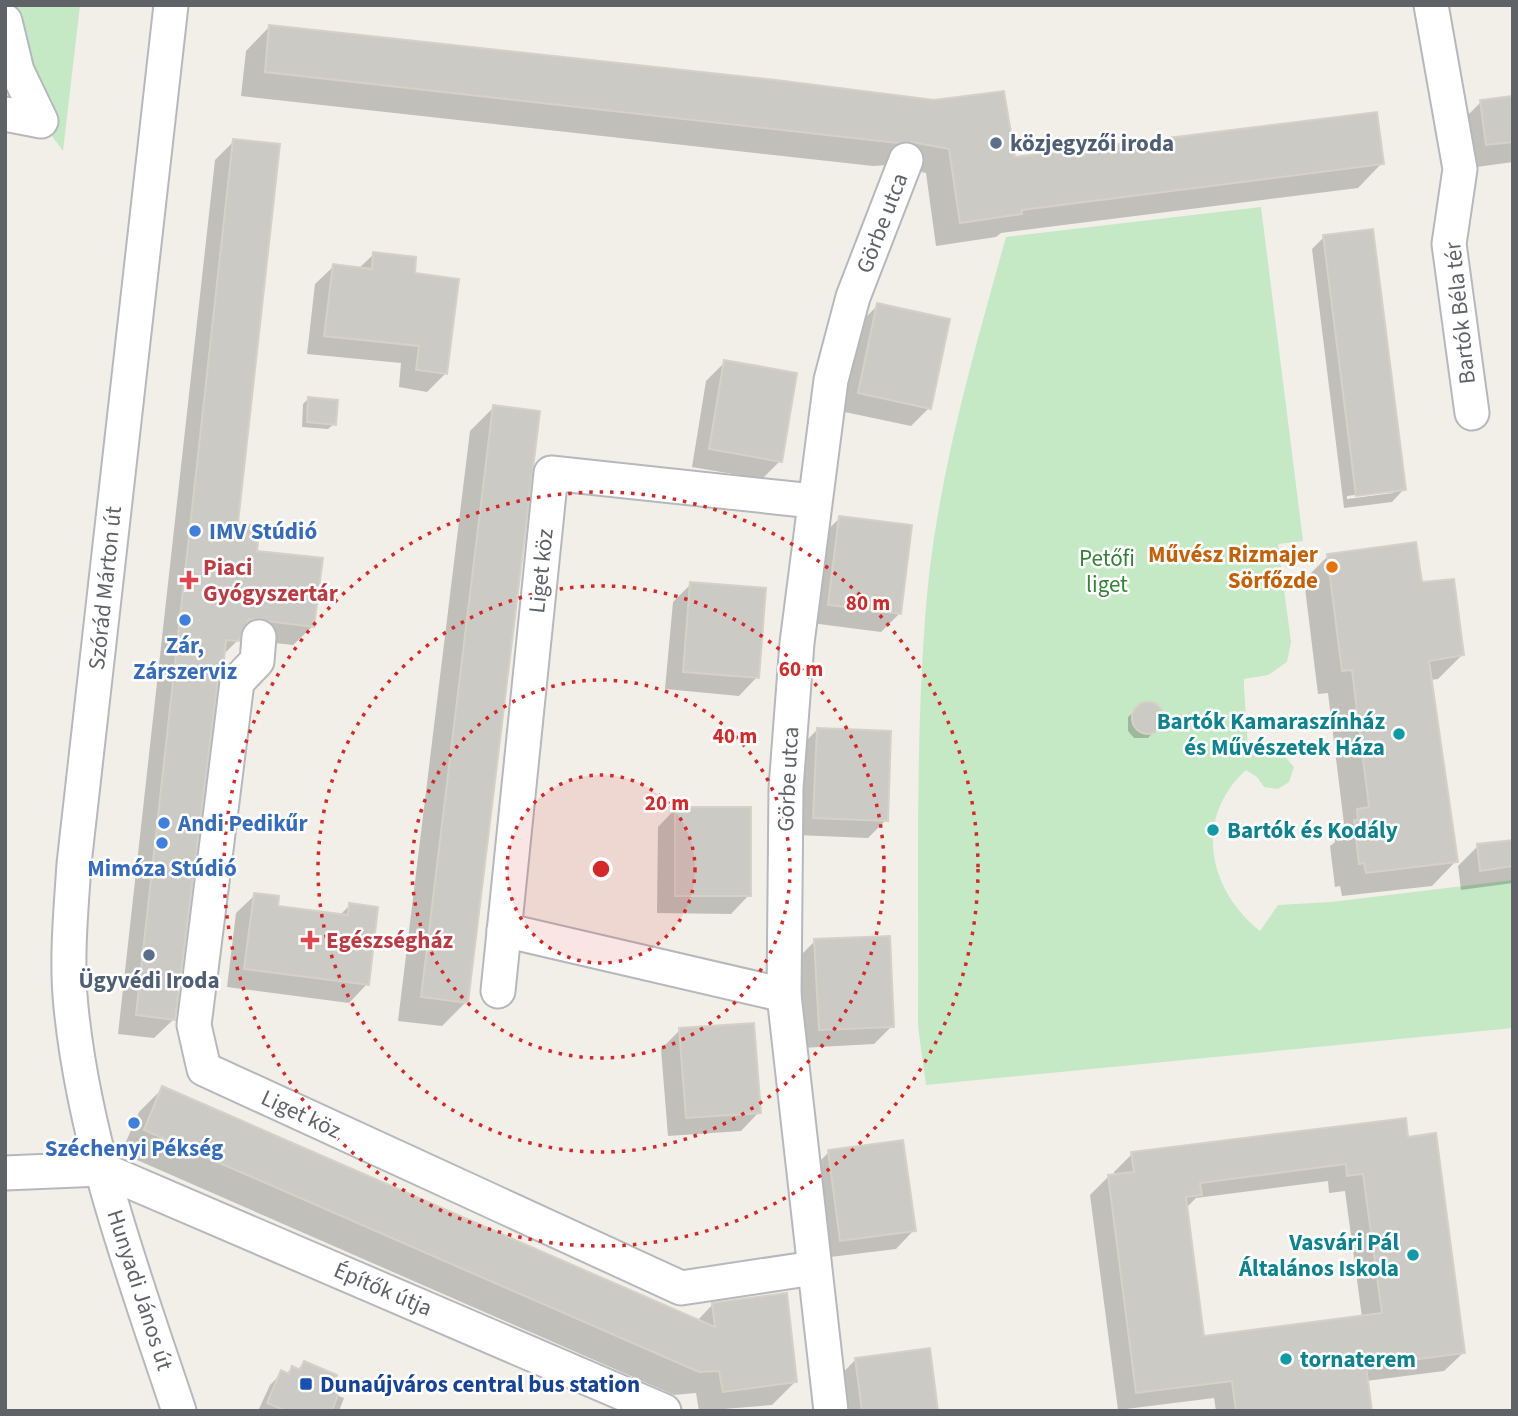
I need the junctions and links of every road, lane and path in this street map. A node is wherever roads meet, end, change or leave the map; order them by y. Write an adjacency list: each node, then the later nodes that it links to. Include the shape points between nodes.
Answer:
1 (171, 5): 12 (street, Szórád Márton út, via 74,864 69,944 70,1005)
2 (1431, 5): 6 (street, Bartók Béla tér, via 1460,169 1449,244)
3 (5, 21): 4 (street, via 17,71 41,121)
4 (5, 114)
5 (906, 160): 7 (street, Görbe utca, via 853,297 831,380)
6 (1472, 413)
7 (813, 501): 9 (street, Liget köz, via 551,473); 11 (street, Görbe utca, via 786,788)
8 (259, 637): 14 (street, Liget köz, via 257,661 237,682 194,1026 204,1069 681,1288)
9 (504, 930): 10 (street, Liget köz); 11 (street)
10 (498, 990)
11 (784, 995): 14 (street, Görbe utca)
12 (101, 1169): 13 (street); 15 (street, Hunyadi János út); 16 (street, Építők útja)
13 (5, 1174)
14 (814, 1268): 17 (street, Görbe utca)
15 (179, 1411)
16 (664, 1411)
17 (831, 1411)

